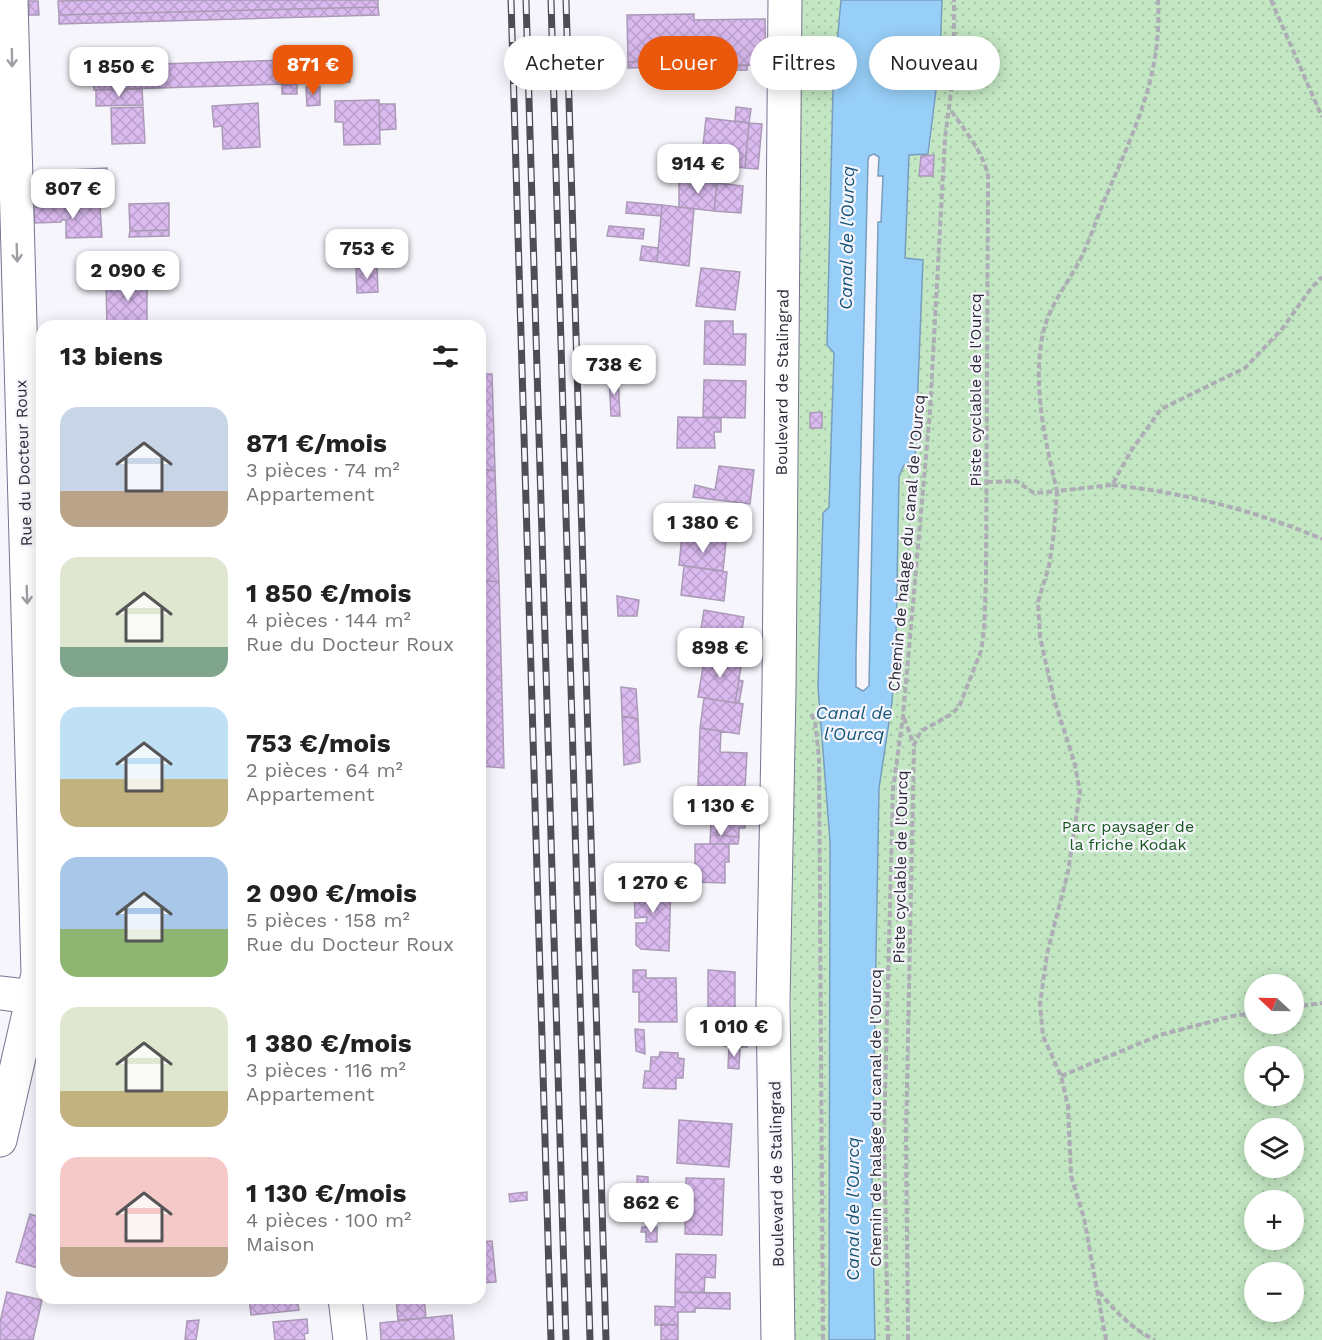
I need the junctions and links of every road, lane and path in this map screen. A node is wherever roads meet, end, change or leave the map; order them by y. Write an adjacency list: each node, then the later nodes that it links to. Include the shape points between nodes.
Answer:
1 (11, 0): 14 (street, Rue du Docteur Roux, one-way to 14)
2 (759, 0): 3 (street)
3 (785, 0): 15 (street, Boulevard de Stalingrad)
4 (954, 0): 7 (path, Chemin de halage du canal de l'Ourcq)
5 (1158, 0): 12 (path, via 1160,29 1148,93 1081,258 1054,304 1044,331 1040,395 1044,436)
6 (1271, 0): 8 (path)
7 (950, 108): 10 (path, Piste cyclable de l'Ourcq, via 981,154 988,176); 16 (path, Chemin de halage du canal de l'Ourcq, via 945,138 930,411)
8 (1322, 117)
9 (1322, 277): 11 (path, via 1282,329 1245,368 1161,410)
10 (987, 482): 12 (path, via 1016,481 1034,493); 17 (path, Piste cyclable de l'Ourcq, via 981,651 959,707 921,731)
11 (1112, 485): 12 (path); 13 (path, via 1196,497 1287,524)
12 (1057, 491): 25 (path, via 1049,566 1038,602 1040,637 1080,791 1068,872 1047,954 1040,1004 1043,1036)
13 (1322, 539)
14 (13, 551): 18 (street, Rue du Docteur Roux, one-way to 18)
15 (779, 689): 30 (street, Boulevard de Stalingrad, via 773,1003); 31 (path, via 803,700 815,721 819,758)
16 (903, 716): 17 (path); 32 (path, Chemin de halage du canal de l'Ourcq, via 893,789 888,956 884,1135)
17 (914, 745): 33 (path, Piste cyclable de l'Ourcq, via 906,1135)
18 (36, 940)
19 (0, 993): 20 (street)
20 (36, 998)
21 (1322, 1003): 23 (path)
22 (36, 1005): 26 (street, Rue du Docteur Roux)
23 (1304, 1005)
24 (1244, 1014): 25 (path, via 1160,1035)
25 (1061, 1076): 27 (path, via 1068,1106 1071,1176)
26 (0, 1140)
27 (1099, 1291): 34 (path); 35 (path, via 1118,1314)
28 (346, 1304): 29 (street)
29 (350, 1340)
30 (778, 1340)
31 (823, 1340)
32 (888, 1340)
33 (908, 1340)
34 (1106, 1340)
35 (1155, 1340)

